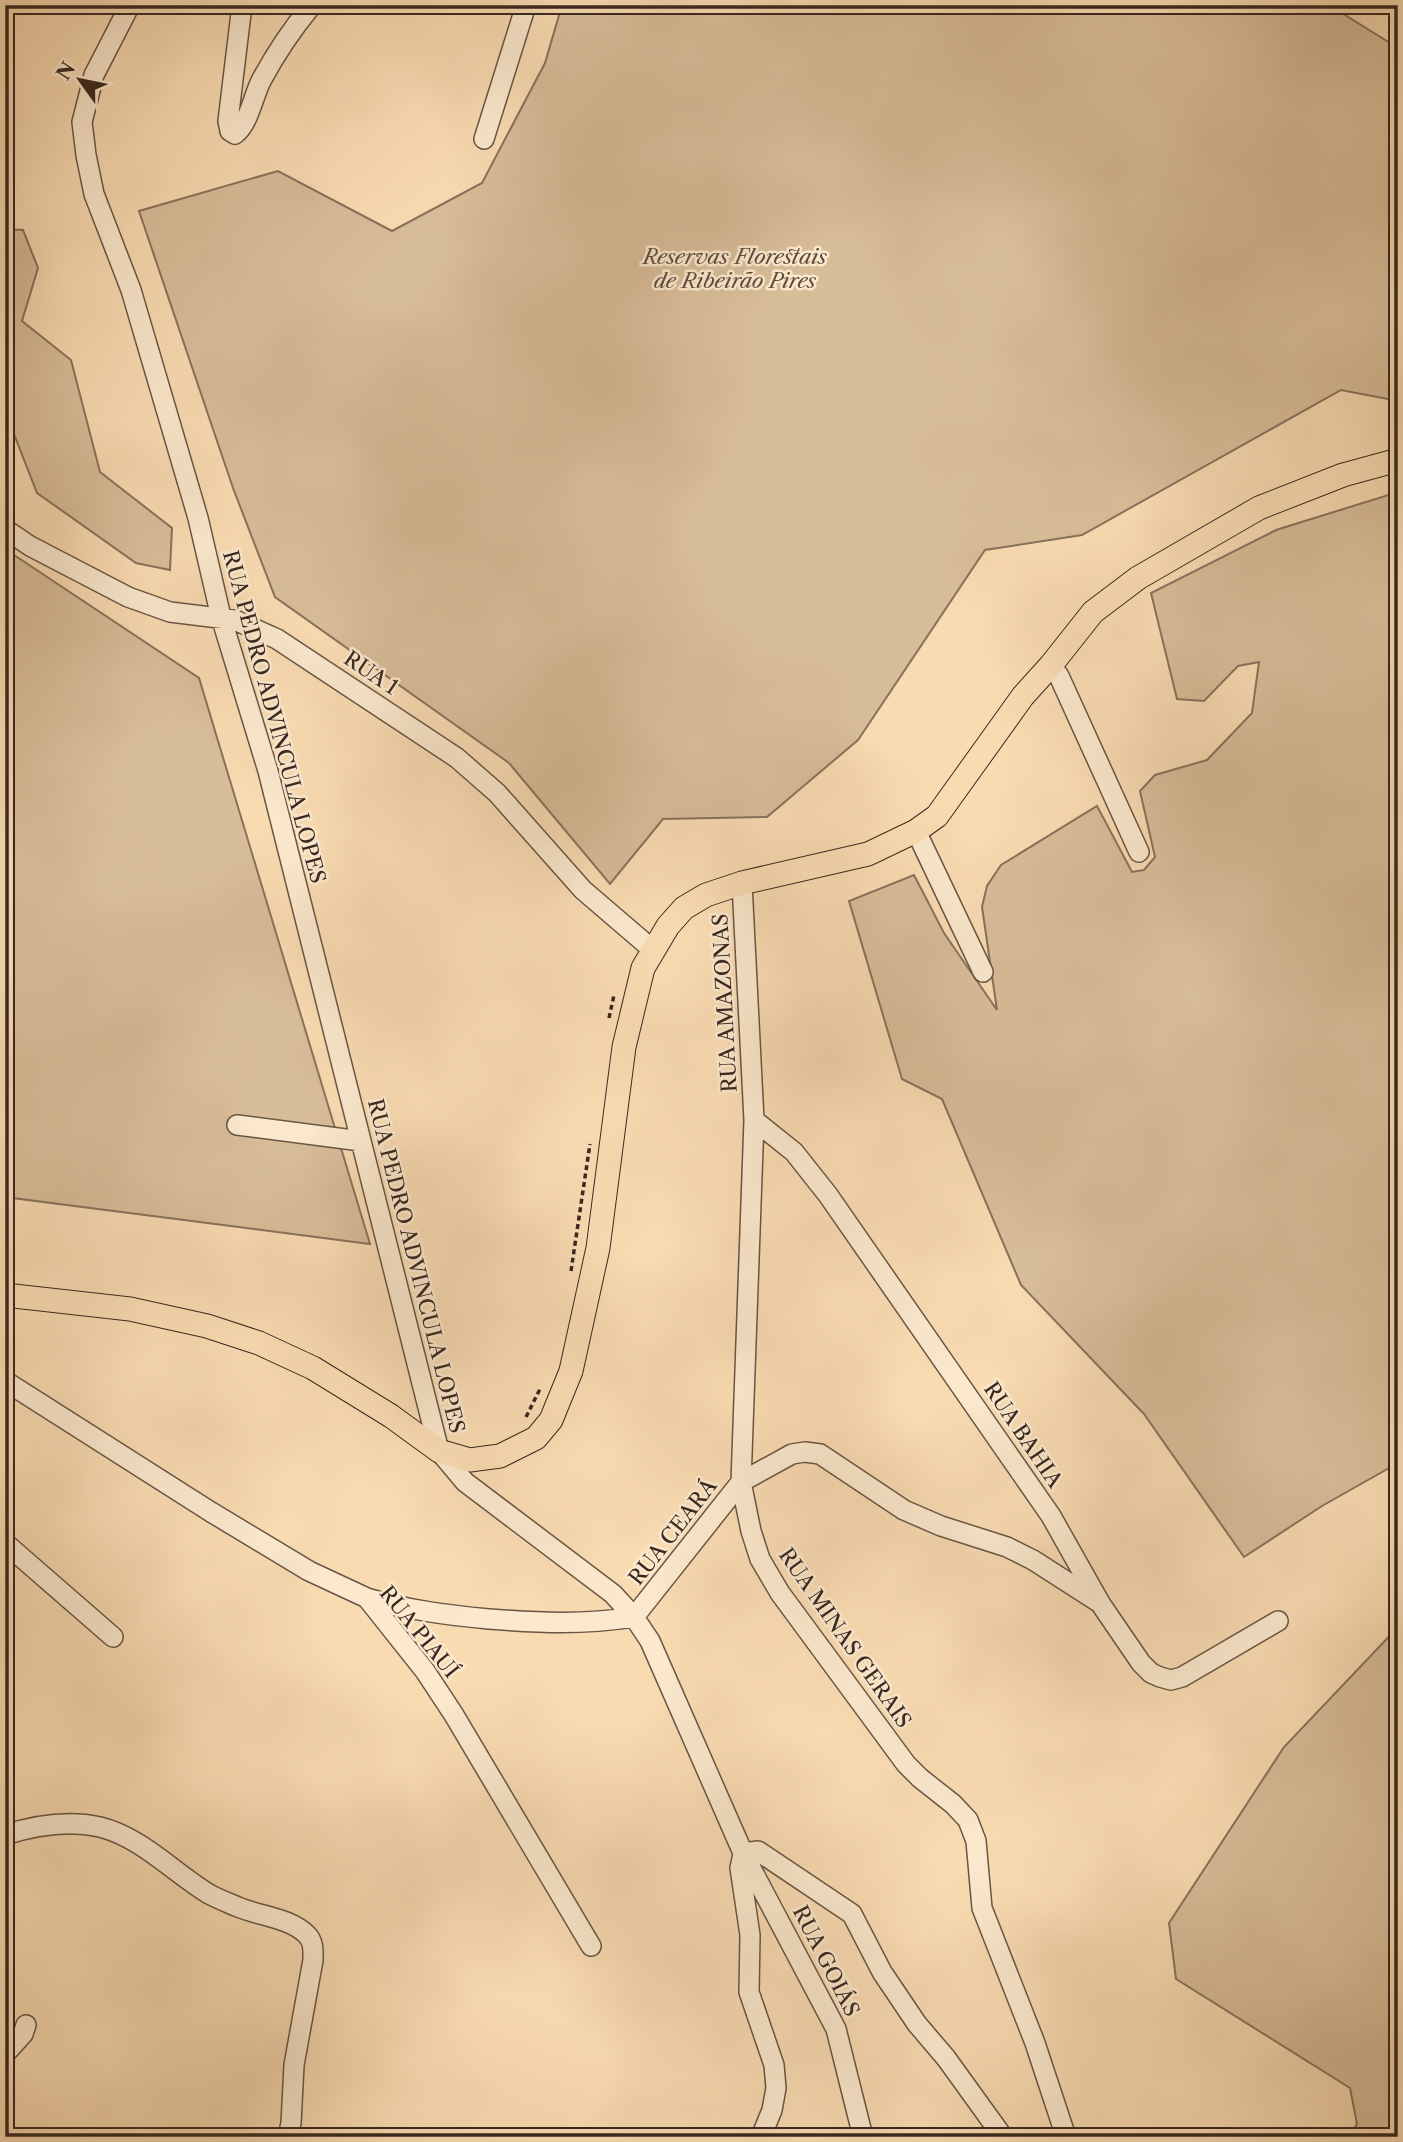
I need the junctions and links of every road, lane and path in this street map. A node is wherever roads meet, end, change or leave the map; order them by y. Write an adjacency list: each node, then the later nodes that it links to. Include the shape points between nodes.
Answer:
1 (130, 5): 8 (street, RUA PEDRO ADVINCULA LOPES, via 93,75 82,121 86,155 94,194 131,290 191,491)
2 (242, 5): 3 (street, via 228,121 235,134 260,81)
3 (312, 5)
4 (526, 5): 5 (street)
5 (484, 139)
6 (1398, 460): 9 (main road, via 1343,475 1259,508 1138,578 1093,612)
7 (5, 529): 8 (street, RUA 1, via 128,597 170,612)
8 (221, 617): 13 (street, RUA 1, via 277,639 457,758 497,793 583,890); 20 (street, RUA PEDRO ADVINCULA LOPES, via 268,771)
9 (1051, 665): 10 (main road, via 1023,696 937,816); 11 (street)
10 (916, 831): 12 (main road, via 868,854); 14 (street)
11 (1139, 852)
12 (742, 883): 13 (main road, via 684,908); 17 (street, RUA AMAZONAS)
13 (653, 950): 26 (main road, via 643,968 624,1047 595,1260 570,1371 551,1420 537,1438 500,1456 470,1460)
14 (984, 972)
15 (617, 985): 16 (path)
16 (608, 1019)
17 (754, 1120): 27 (street, RUA MINAS GERAIS); 30 (street, RUA BAHIA, via 794,1152 828,1195 1051,1516)
18 (237, 1125): 20 (street)
19 (590, 1138): 21 (path)
20 (361, 1141): 26 (street, RUA PEDRO ADVINCULA LOPES)
21 (570, 1274)
22 (5, 1295): 26 (main road, via 130,1309 259,1343 313,1368)
23 (5, 1381): 29 (street, RUA PIAUÍ, via 222,1519 309,1571)
24 (541, 1386): 25 (path)
25 (524, 1422)
26 (439, 1451): 31 (street, RUA GOIÁS, via 465,1482 613,1594)
27 (741, 1482): 30 (street, RUA CEARÁ, via 792,1454 820,1454 904,1510 1033,1559); 31 (street, RUA CEARÁ); 43 (street, RUA MINAS GERAIS, via 760,1559 780,1592 906,1763 968,1821 976,1841 982,1908)
28 (5, 1543): 33 (street)
29 (367, 1598): 31 (street, RUA CEARÁ, via 431,1614 552,1624); 36 (street, RUA PIAUÍ, via 454,1715)
30 (1100, 1603): 32 (street, RUA BAHIA, via 1141,1663 1151,1673 1171,1680)
31 (634, 1617): 35 (street, RUA GOIÁS, via 649,1641)
32 (1278, 1621)
33 (113, 1637)
34 (5, 1835): 39 (street, via 33,1826 75,1823 102,1828 132,1841 210,1895 307,1934 313,1944 313,1961 295,2065)
35 (743, 1853): 40 (street, via 740,1868 750,1935 749,1992 774,2064 776,2088); 41 (street, RUA GOIÁS, via 836,2029); 42 (street, via 758,1851 852,1914 882,1972)
36 (591, 1946)
37 (26, 2025): 38 (street)
38 (5, 2053)
39 (291, 2132)
40 (761, 2137)
41 (863, 2137)
42 (1003, 2137)
43 (1066, 2137)

